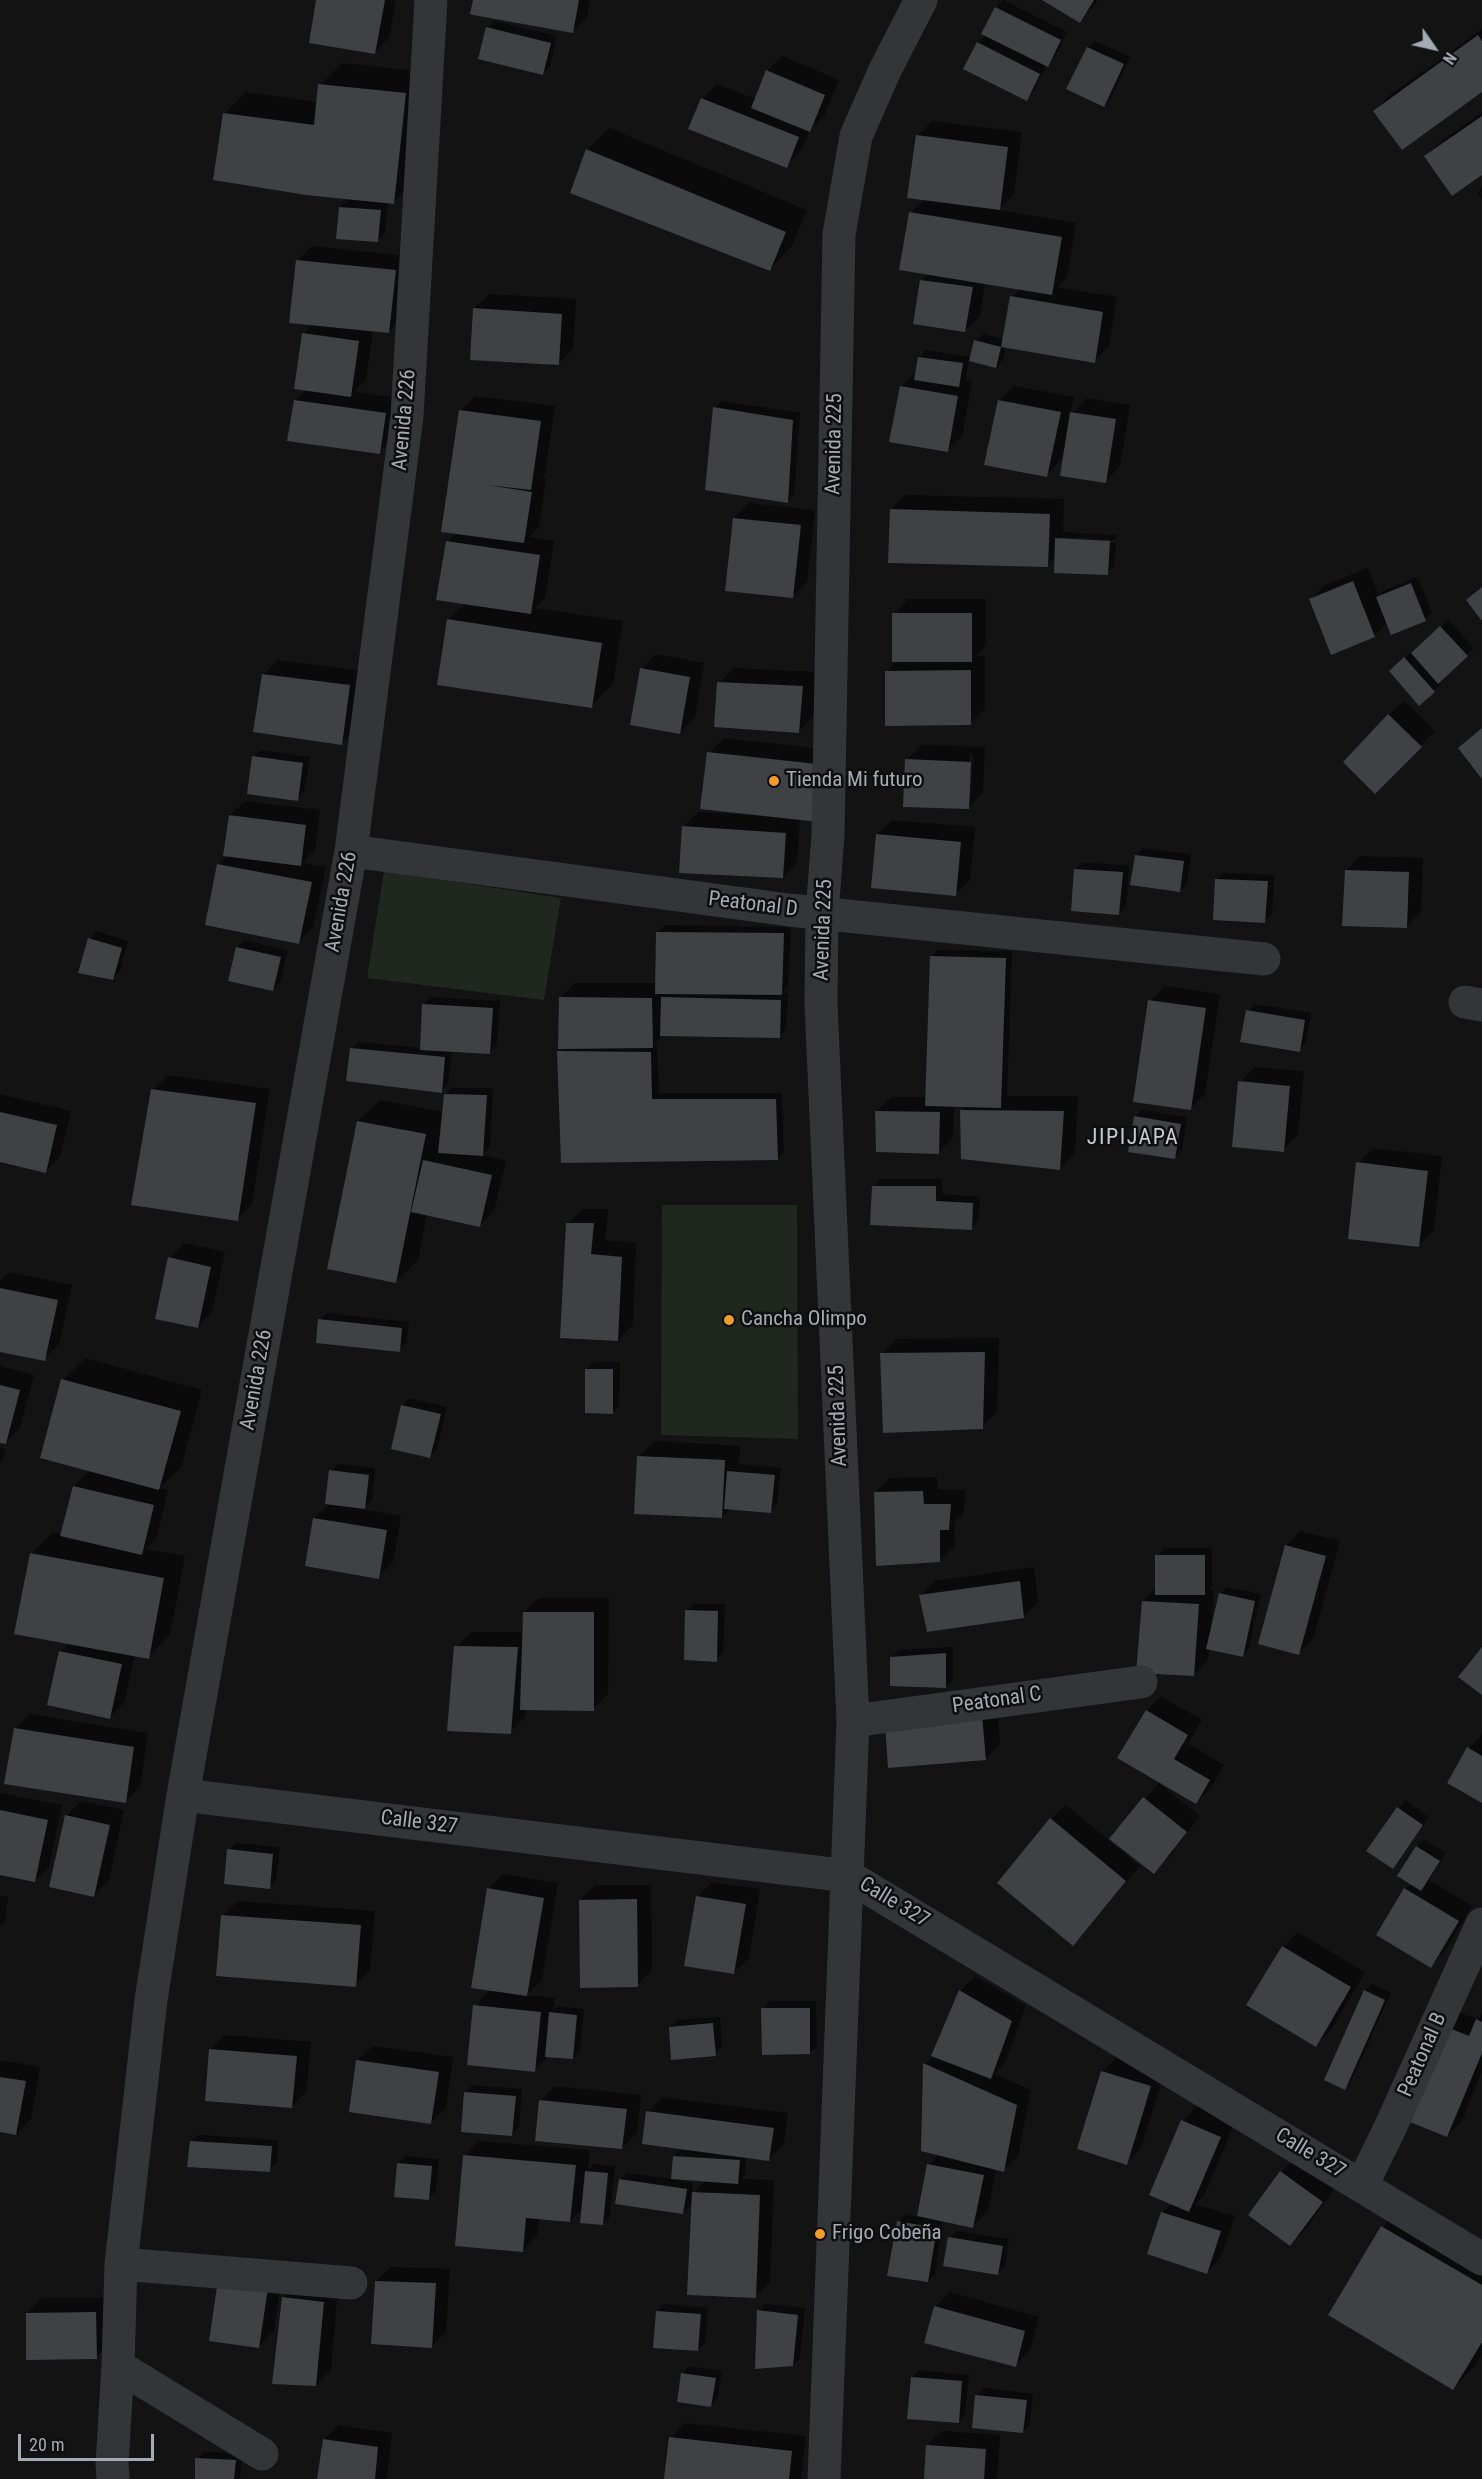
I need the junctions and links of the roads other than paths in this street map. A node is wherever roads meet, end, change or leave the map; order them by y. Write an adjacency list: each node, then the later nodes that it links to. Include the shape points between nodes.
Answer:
1 (431, 0): 3 (street, Avenida 226, via 407,416)
2 (921, 0): 4 (street, Avenida 225, via 856,136 839,234 828,834)
3 (351, 851): 4 (street, Peatonal D); 8 (street, Avenida 226)
4 (822, 913): 5 (street, Peatonal D); 7 (street, Avenida 225, via 821,1004)
5 (1264, 959)
6 (1141, 1682): 7 (street, Peatonal C)
7 (852, 1721): 9 (street, Avenida 225)
8 (183, 1795): 9 (street, Calle 327); 13 (street, Avenida 226, via 151,2000)
9 (848, 1876): 11 (street, Calle 327); 18 (street, Avenida 225)
10 (1482, 1924): 11 (street, Peatonal B)
11 (1362, 2185): 12 (street, Calle 327)
12 (1482, 2259)
13 (121, 2264): 14 (street); 15 (street, Avenida 226)
14 (351, 2283)
15 (118, 2366): 16 (street); 17 (street, Avenida 226)
16 (262, 2454)
17 (113, 2479)
18 (824, 2479)

